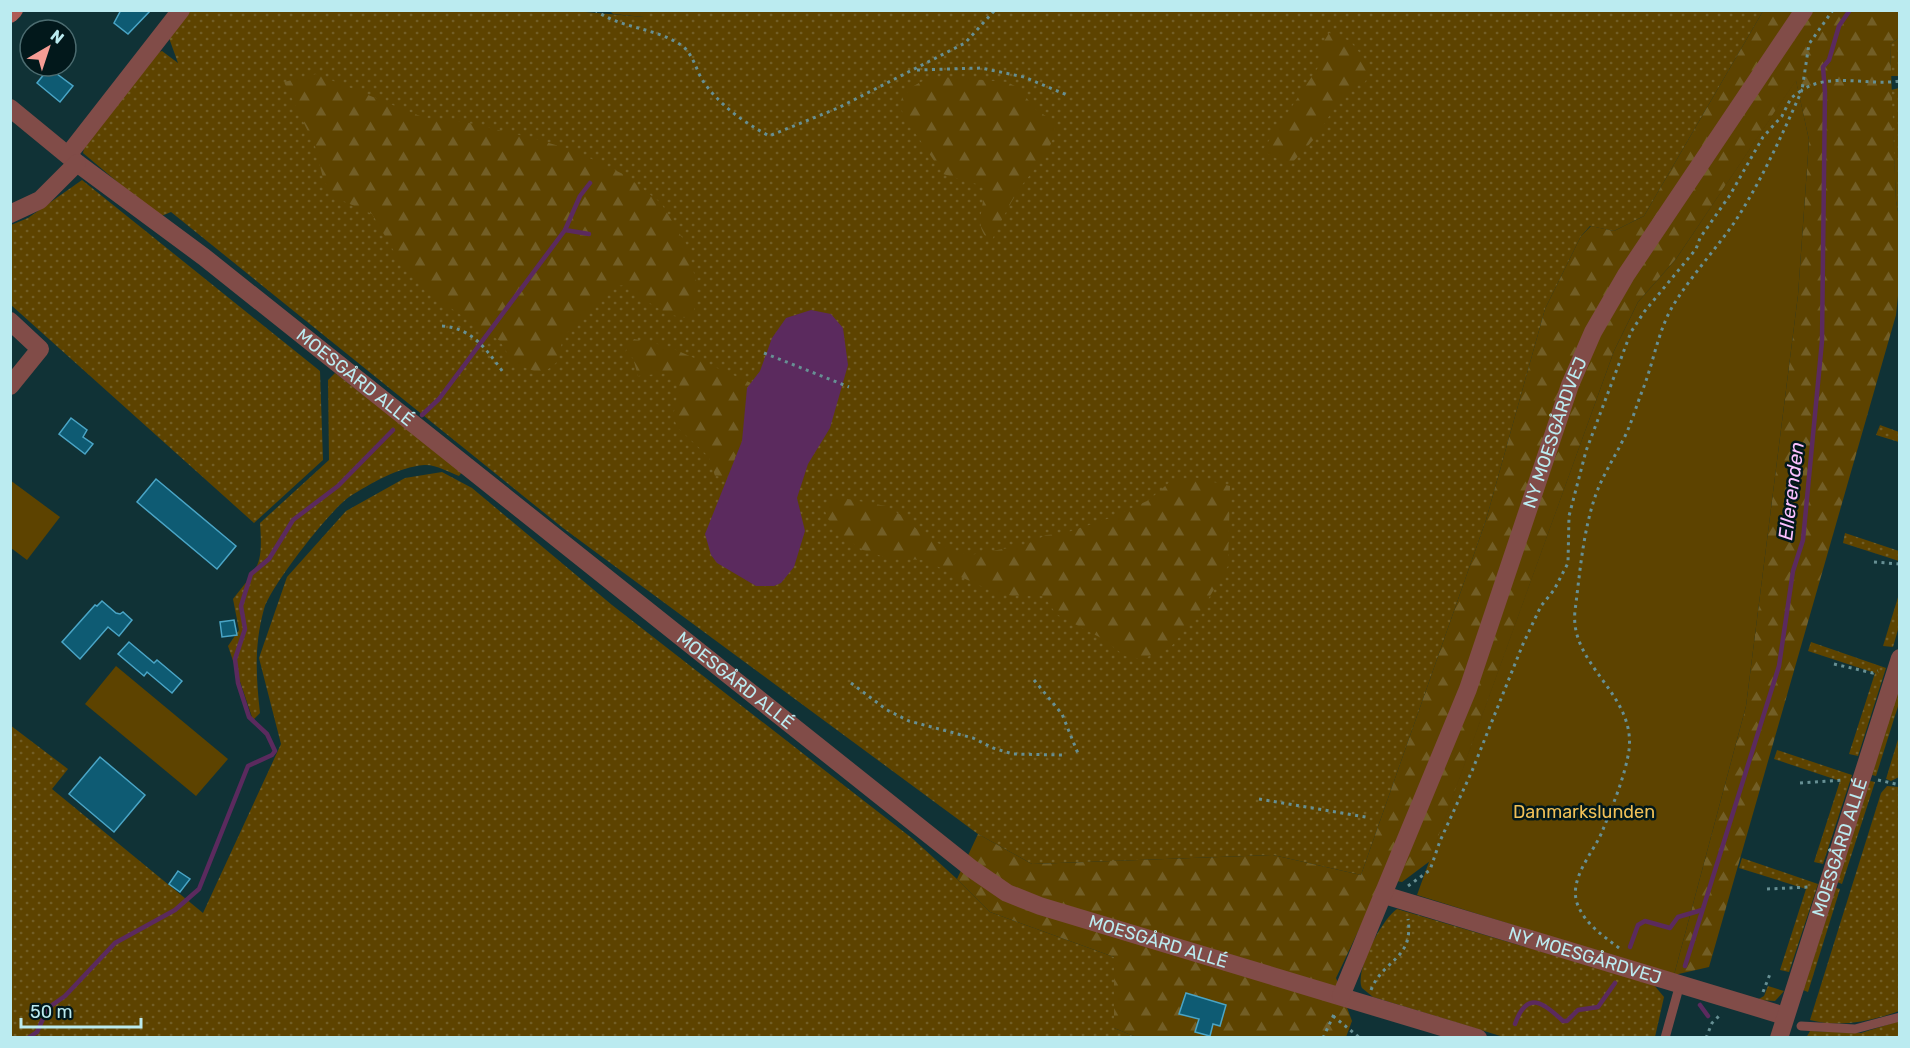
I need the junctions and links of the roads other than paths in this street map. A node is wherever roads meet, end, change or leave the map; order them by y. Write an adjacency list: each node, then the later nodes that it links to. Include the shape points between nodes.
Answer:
1 (14, 10): 4 (main road)
2 (181, 10): 6 (street)
3 (1804, 10): 11 (street, NY MOESGÅRDVEJ, via 1626,276 1593,332 1570,385)
4 (10, 14)
5 (10, 108): 6 (street, MOESGÅRD ALLÉ)
6 (73, 159): 7 (street, via 40,200); 13 (street, MOESGÅRD ALLÉ, via 213,265 972,870 1007,893 1040,906)
7 (10, 214)
8 (10, 321): 9 (street, via 40,349)
9 (10, 386)
10 (1899, 658): 14 (street, MOESGÅRD ALLÉ)
11 (1393, 898): 12 (street, NY MOESGÅRDVEJ); 13 (street, NY MOESGÅRDVEJ)
12 (1680, 984): 14 (street, NY MOESGÅRDVEJ); 18 (lane)
13 (1341, 996): 17 (street, MOESGÅRD ALLÉ)
14 (1785, 1016): 19 (street, MOESGÅRD ALLÉ)
15 (1899, 1017): 16 (lane, via 1855,1029)
16 (1801, 1026)
17 (1478, 1038)
18 (1665, 1038)
19 (1779, 1038)

